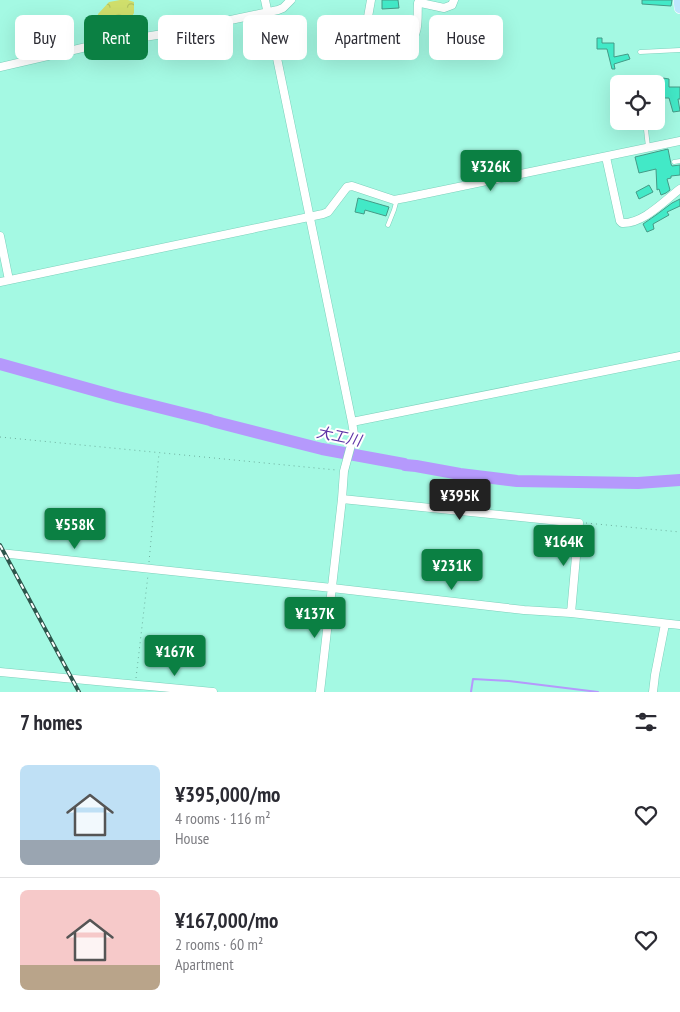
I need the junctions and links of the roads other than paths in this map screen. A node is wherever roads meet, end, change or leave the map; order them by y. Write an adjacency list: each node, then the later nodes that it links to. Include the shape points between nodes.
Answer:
1 (265, 0): 8 (street)
2 (292, 0): 8 (street, via 283,8)
3 (371, 0): 6 (street, via 368,17 373,47 410,42 414,38 418,25)
4 (454, 0): 6 (street, via 452,5 444,8)
5 (679, 0): 7 (main road)
6 (416, 2)
7 (680, 8)
8 (268, 12): 11 (street); 20 (street)
9 (680, 50): 10 (lane)
10 (640, 52)
11 (0, 67)
12 (646, 130): 14 (lane)
13 (680, 141): 14 (street)
14 (648, 147): 15 (street)
15 (606, 157): 18 (street, via 622,223 639,220); 19 (street)
16 (680, 161): 17 (lane)
17 (674, 162)
18 (680, 189)
19 (397, 200): 20 (street, via 352,186 347,187 328,212); 21 (lane)
20 (310, 216): 23 (street); 26 (street)
21 (388, 225)
22 (0, 236): 23 (street)
23 (9, 280): 24 (street)
24 (0, 282)
25 (680, 356): 26 (street)
26 (352, 422): 27 (street, via 354,434 344,470)
27 (342, 499): 29 (street); 30 (street, via 579,522)
28 (0, 553): 29 (street)
29 (332, 588): 30 (street); 35 (street)
30 (571, 613): 31 (street)
31 (665, 624): 32 (street); 36 (street)
32 (680, 626)
33 (0, 672): 34 (street)
34 (212, 692)
35 (320, 692)
36 (653, 692)

